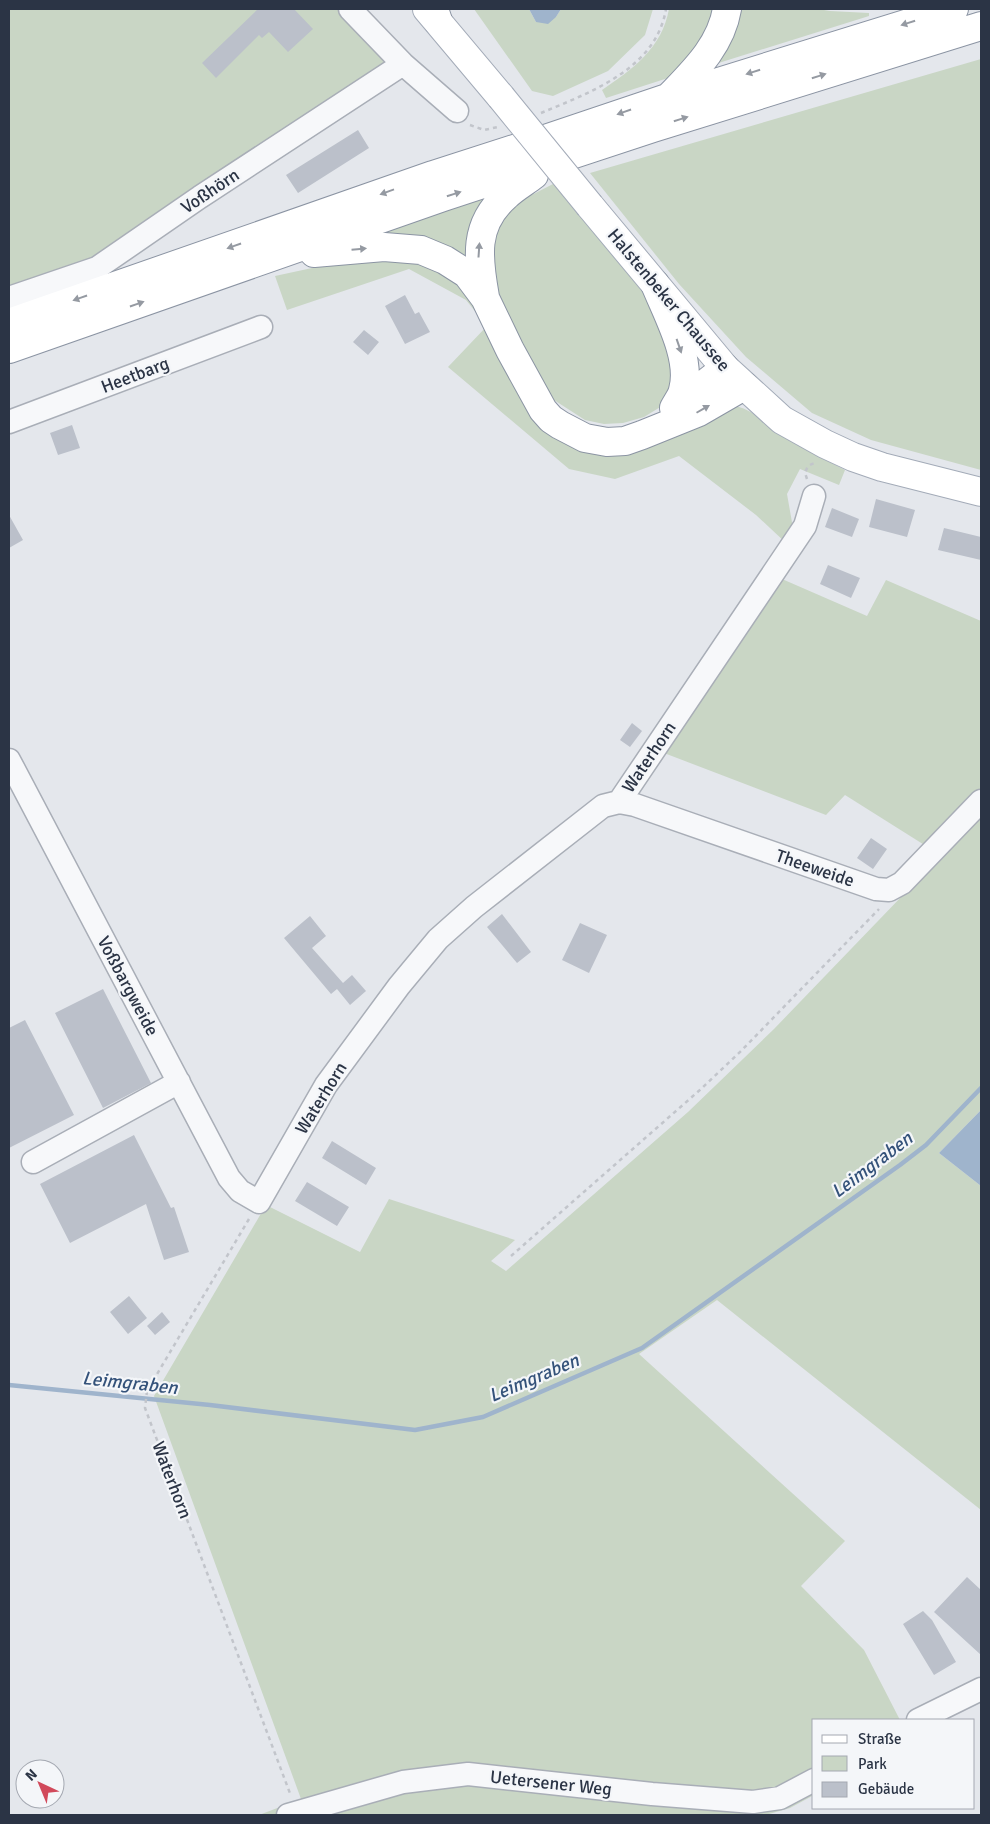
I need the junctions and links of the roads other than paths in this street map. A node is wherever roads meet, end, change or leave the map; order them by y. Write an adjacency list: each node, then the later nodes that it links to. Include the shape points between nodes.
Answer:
1 (350, 9): 6 (street)
2 (727, 9): 7 (main road, via 717,41)
3 (954, 9): 7 (main road, one-way to 7)
4 (433, 13): 11 (main road, Halstenbeker Chaussee, bridge)
5 (981, 26): 9 (main road, one-way to 5)
6 (403, 64): 8 (street); 12 (street, Voßhörn, via 200,196 97,268)
7 (670, 97): 14 (main road, one-way to 14, via 433,175)
8 (457, 111)
9 (552, 162): 10 (main road, one-way to 9); 13 (main road, one-way to 9, via 479,250 488,218 506,196)
10 (276, 256): 13 (main road, one-way to 13, via 384,247 421,250 467,274); 16 (main road, one-way to 10)
11 (654, 284): 17 (main road, Halstenbeker Chaussee); 19 (main road, one-way to 19, via 685,365 683,390)
12 (9, 298)
13 (485, 298): 21 (main road, via 537,401 551,419 570,432 596,441 625,441)
14 (9, 323)
15 (261, 327): 20 (street, Heetbarg)
16 (9, 349)
17 (725, 368): 18 (main road, Halstenbeker Chaussee); 19 (main road)
18 (744, 386): 21 (main road, one-way to 18, via 699,412); 22 (main road, Halstenbeker Chaussee, via 782,420 832,447 882,467)
19 (674, 408): 21 (main road)
20 (9, 422)
21 (642, 435)
22 (981, 492)
23 (814, 496): 26 (street, Waterhorn, via 805,526)
24 (9, 760): 27 (street, Voßbargweide)
25 (981, 801): 26 (street, Theeweide, via 902,883 889,890 876,889)
26 (620, 802): 29 (street, Waterhorn, via 604,806 438,939 326,1085)
27 (179, 1082): 28 (street); 29 (street, Voßbargweide, via 229,1178 240,1191)
28 (33, 1162)
29 (259, 1202)
30 (981, 1690): 31 (street)
31 (920, 1719)
32 (812, 1781): 33 (street, Uetersener Weg, via 780,1798 753,1802 468,1774 403,1782)
33 (292, 1813)

